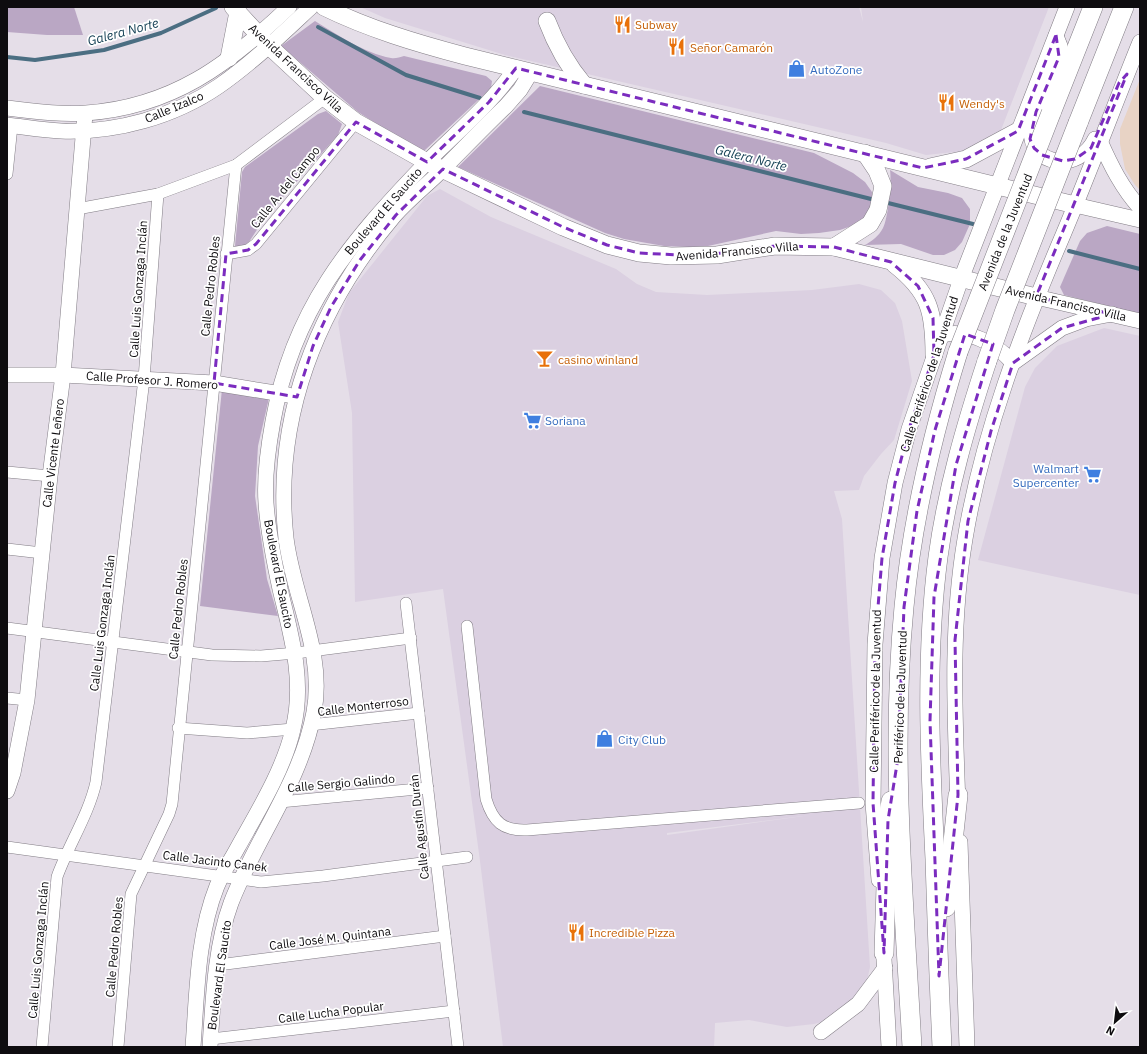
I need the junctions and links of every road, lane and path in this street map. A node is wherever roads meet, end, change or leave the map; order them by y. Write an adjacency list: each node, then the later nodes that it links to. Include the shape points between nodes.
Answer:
1 (289, 7): 10 (main road, Calle Izalco)
2 (311, 7): 10 (main road, Calle Izalco)
3 (324, 7): 13 (main road, via 399,38)
4 (1067, 7): 9 (main road, Calle Periférico de la Juventud)
5 (1093, 7): 44 (highway, Avenida de la Juventud, bridge)
6 (1124, 7): 89 (highway, bridge, via 1005,310 969,417 946,510 938,555 930,638 930,766)
7 (235, 10): 10 (main road, Avenida Francisco Villa); 12 (main road)
8 (547, 21): 15 (main road, via 562,54)
9 (1056, 35): 14 (main road, via 1060,46 1059,57 1031,128 1030,139 1034,148 1042,155 1063,161 1085,154 1095,140 1118,83); 22 (main road, Calle Periférico de la Juventud)
10 (264, 41): 12 (main road, Calle Izalco); 16 (main road, Avenida Francisco Villa); 21 (main road, Calle Izalco, via 218,86 189,103 153,118)
11 (1140, 42): 14 (main road)
12 (230, 58): 18 (main road, Calle Izalco, via 186,87 154,101)
13 (524, 70): 15 (main road); 25 (main road, Boulevard El Saucito); 28 (main road, Boulevard El Saucito, via 520,90)
14 (1127, 74): 23 (main road)
15 (584, 85): 24 (main road)
16 (325, 98): 19 (main road, Avenida Francisco Villa); 26 (street)
17 (7, 108): 18 (main road, Calle Izalco)
18 (85, 114): 21 (main road, Calle Vicente Leñero)
19 (356, 122): 25 (main road, Avenida Francisco Villa); 37 (street, Calle A. del Campo, via 256,244 248,250)
20 (10, 125): 21 (main road, Calle Izalco); 29 (street)
21 (84, 131): 34 (main road, Calle Vicente Leñero)
22 (1018, 131): 27 (main road, via 966,159); 30 (main road, Calle Periférico de la Juventud)
23 (1100, 141): 32 (main road); 33 (main road, via 1127,194)
24 (865, 153): 27 (main road); 36 (main road, via 881,179 882,194 878,210 870,224)
25 (427, 162): 28 (main road, Avenida Francisco Villa); 51 (main road, Boulevard El Saucito, via 365,229 332,272 312,305 294,344)
26 (236, 165): 31 (street); 37 (street, Calle Pedro Robles)
27 (923, 168): 30 (main road)
28 (443, 169): 36 (main road, Avenida Francisco Villa, via 563,227 607,245 639,253 698,256 775,246); 52 (main road, Boulevard El Saucito, via 396,215 360,260 313,346)
29 (7, 174)
30 (997, 186): 32 (main road); 39 (main road, Calle Periférico de la Juventud)
31 (158, 194): 34 (street); 49 (street, Calle Luis Gonzaga Inclán)
32 (1074, 205): 35 (main road); 40 (main road)
33 (1140, 208)
34 (77, 209): 48 (main road, Calle Vicente Leñero)
35 (1140, 220)
36 (834, 247): 38 (main road, Avenida Francisco Villa)
37 (226, 254): 50 (street, Calle Pedro Robles)
38 (891, 262): 39 (main road, Avenida Francisco Villa); 45 (main road, via 918,286 930,308 934,328)
39 (961, 279): 40 (main road, Avenida Francisco Villa); 43 (main road, Calle Periférico de la Juventud)
40 (1036, 297): 41 (main road, Avenida Francisco Villa); 46 (main road)
41 (1112, 314): 42 (main road, Avenida Francisco Villa); 46 (main road, via 1086,319 1062,328)
42 (1140, 321)
43 (942, 335): 45 (main road, Calle Periférico de la Juventud); 46 (main road, via 957,333 988,342)
44 (958, 352): 72 (highway, Periférico de la Juventud, via 935,430 917,511 904,607)
45 (934, 355): 87 (main road, Calle Periférico de la Juventud, via 909,429 895,483 877,606 873,803)
46 (1013, 362): 76 (main road, via 991,431 968,521 958,592 954,682)
47 (7, 375): 48 (main road, Calle Profesor J. Romero)
48 (63, 375): 49 (main road, Calle Profesor J. Romero); 54 (main road, Calle Vicente Leñero)
49 (144, 379): 50 (main road, Calle Profesor J. Romero); 62 (street, Calle Luis Gonzaga Inclán)
50 (214, 384): 51 (main road, Calle Profesor J. Romero); 64 (street, Calle Pedro Robles)
51 (278, 392): 52 (main road, Calle Profesor J. Romero); 65 (main road, Boulevard El Saucito, via 267,457 266,501 273,555)
52 (297, 397): 63 (main road, Boulevard El Saucito, via 284,461 284,513 290,559)
53 (7, 472): 54 (street)
54 (50, 476): 56 (main road, Calle Vicente Leñero)
55 (7, 549): 56 (street)
56 (42, 553): 60 (main road, Calle Vicente Leñero)
57 (406, 603): 61 (street, Calle Agustín Durán)
58 (467, 626): 78 (street, via 486,799 494,818 508,828 527,830)
59 (7, 628): 60 (street)
60 (35, 632): 62 (street); 67 (main road, Calle Vicente Leñero)
61 (411, 638): 63 (street); 68 (street, Calle Agustín Durán)
62 (113, 642): 64 (street); 80 (street, Calle Luis Gonzaga Inclán, via 93,795)
63 (314, 651): 65 (street); 69 (main road, Boulevard El Saucito, via 316,684)
64 (186, 653): 65 (street, via 261,656); 70 (street, Calle Pedro Robles)
65 (296, 653): 71 (main road, Boulevard El Saucito, via 298,698)
66 (7, 698): 67 (street)
67 (27, 700): 73 (main road, Calle Vicente Leñero)
68 (419, 713): 69 (street, Calle Monterroso); 74 (street, Calle Agustín Durán)
69 (310, 726): 77 (main road, Boulevard El Saucito, via 298,767)
70 (178, 728): 71 (street, via 247,733); 83 (street, Calle Pedro Robles, via 169,814)
71 (293, 729): 84 (main road, Boulevard El Saucito, via 273,782)
72 (898, 758): 87 (highway, via 888,820); 98 (highway, Periférico de la Juventud)
73 (10, 772): 75 (main road, Calle Vicente Leñero)
74 (428, 788): 77 (street, Calle Sergio Galindo); 82 (street, Calle Agustín Durán)
75 (7, 791)
76 (958, 795): 89 (highway); 100 (main road)
77 (280, 802): 85 (main road, Boulevard El Saucito)
78 (859, 803)
79 (7, 847): 80 (street, Calle Jacinto Canek)
80 (65, 854): 83 (street, Calle Jacinto Canek); 93 (street, Calle Luis Gonzaga Inclán, via 57,877)
81 (467, 858): 82 (street, Calle Jacinto Canek)
82 (435, 863): 85 (street, Calle Jacinto Canek, via 260,882); 86 (street, Calle Agustín Durán)
83 (145, 866): 84 (street, Calle Jacinto Canek); 94 (street, Calle Pedro Robles, via 131,894 129,906)
84 (222, 876): 85 (street, Calle Jacinto Canek); 95 (main road, Boulevard El Saucito, via 206,922 202,944)
85 (241, 879): 88 (main road, Boulevard El Saucito, via 227,915)
86 (444, 936): 88 (street, Calle José M. Quintana); 90 (street, Calle Agustín Durán)
87 (884, 960): 91 (main road, via 858,1004); 97 (main road, Calle Periférico de la Juventud)
88 (218, 965): 92 (main road, Boulevard El Saucito)
89 (939, 976): 99 (highway)
90 (454, 1011): 92 (street, Calle Lucha Popular); 96 (street, Calle Agustín Durán)
91 (821, 1032)
92 (210, 1043)
93 (42, 1047)
94 (118, 1047)
95 (193, 1047)
96 (458, 1047)
97 (889, 1047)
98 (912, 1047)
99 (942, 1047)
100 (967, 1047)

